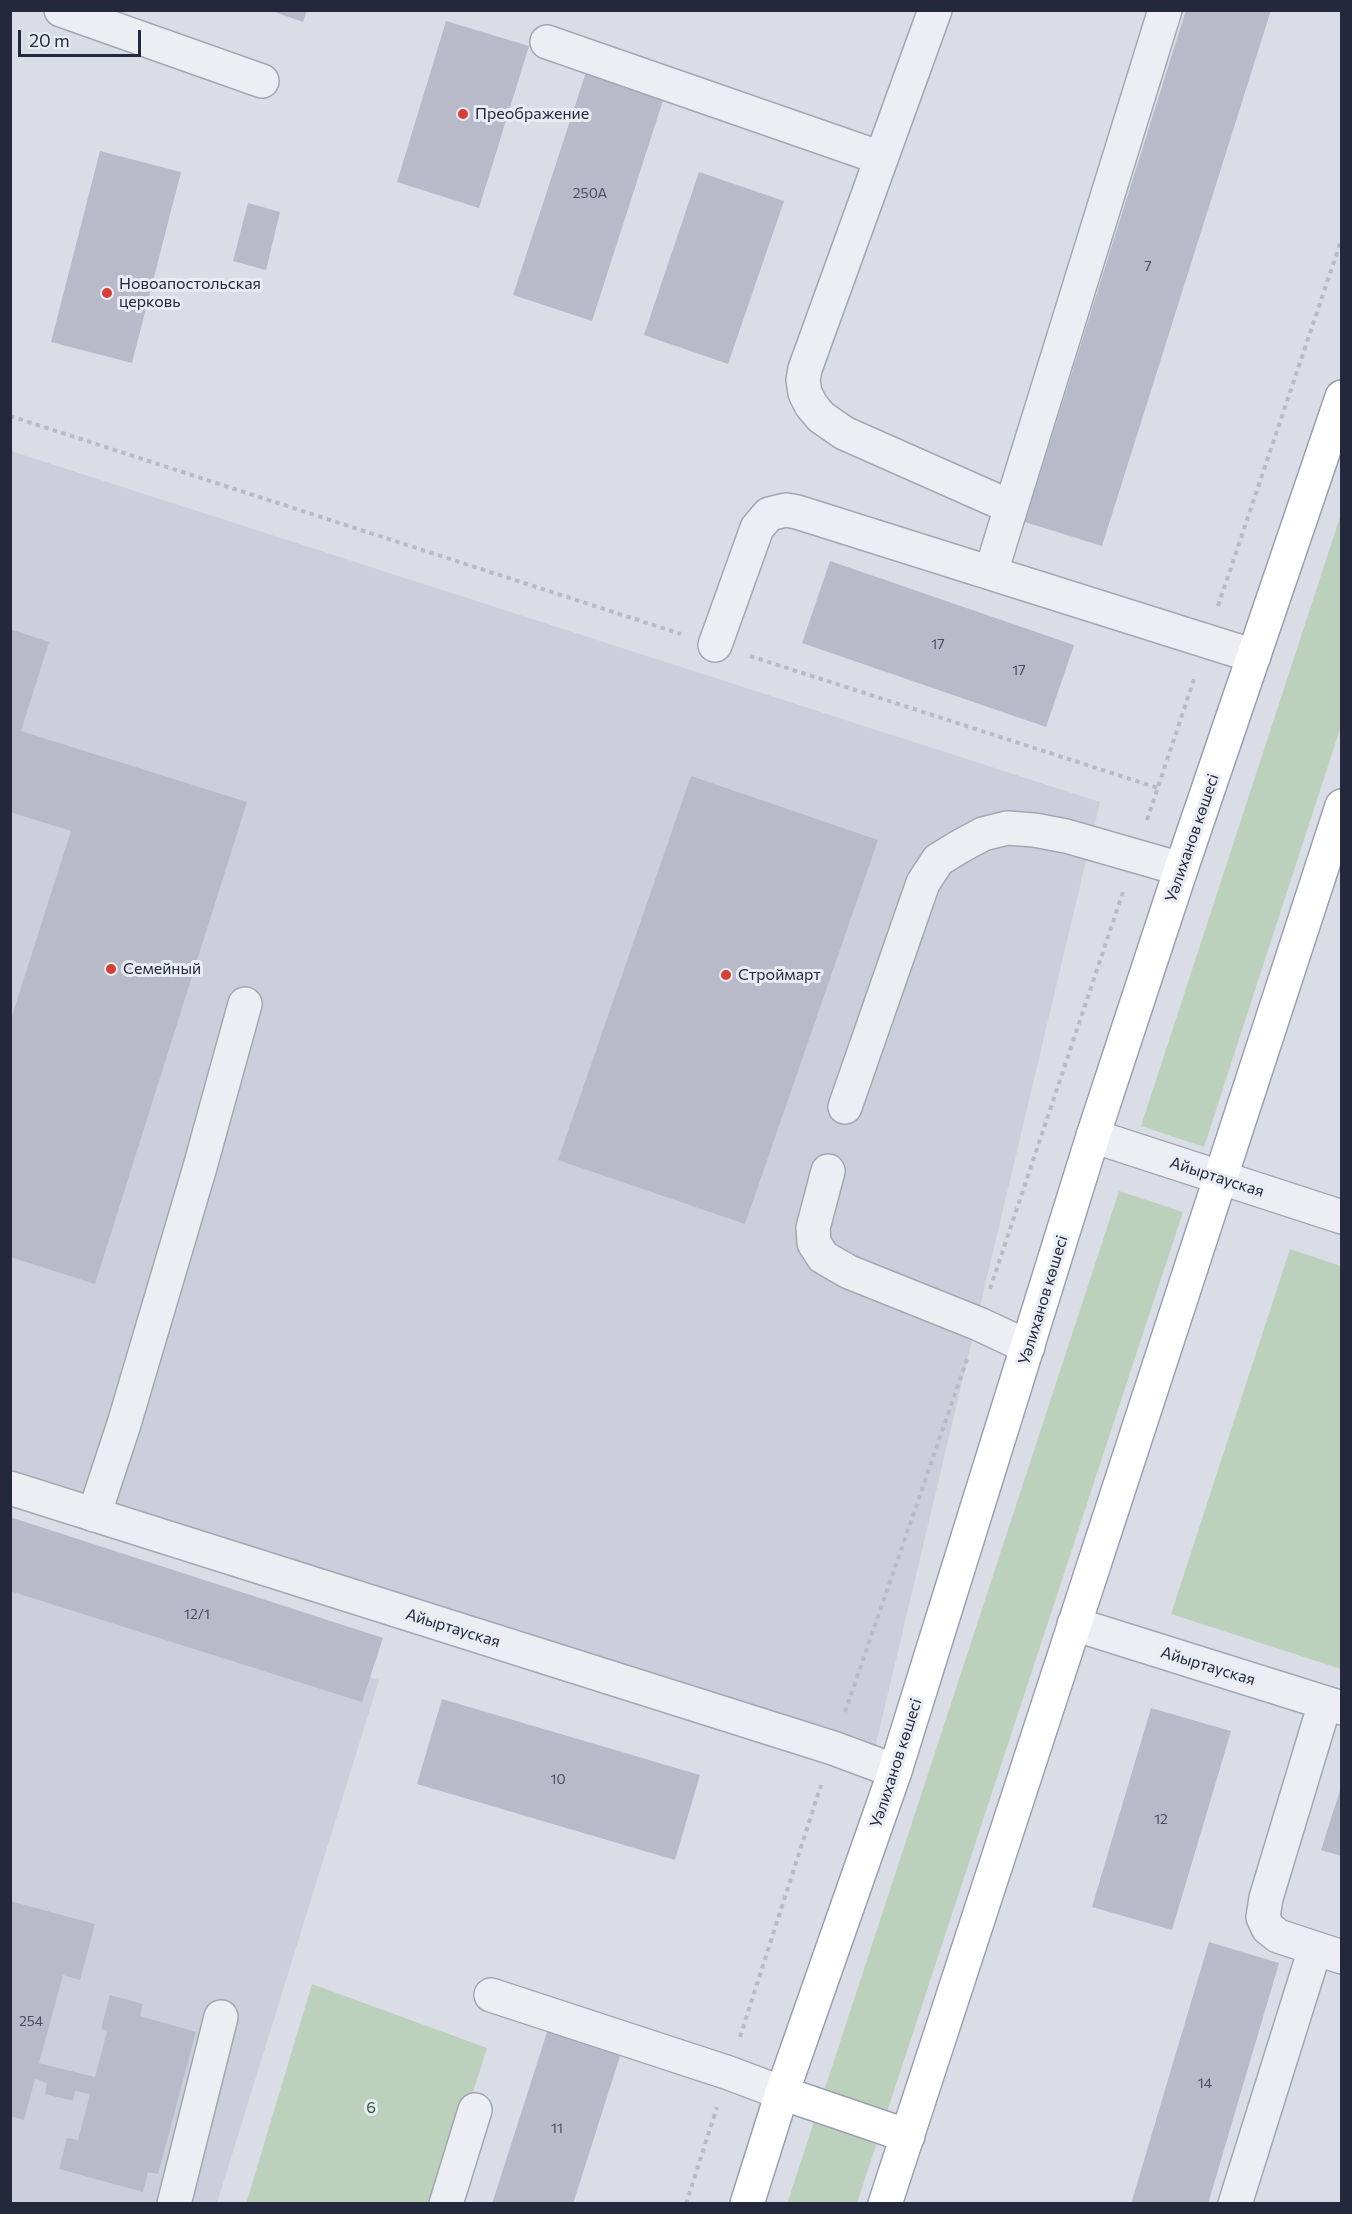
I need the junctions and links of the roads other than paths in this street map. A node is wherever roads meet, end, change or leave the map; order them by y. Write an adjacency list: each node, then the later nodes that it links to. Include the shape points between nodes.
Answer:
1 (60, 10): 5 (street)
2 (935, 10): 6 (street)
3 (1165, 10): 8 (street)
4 (547, 42): 6 (street)
5 (262, 81)
6 (881, 158): 8 (street, via 805,369 805,393 821,417 844,433)
7 (1341, 397): 11 (main road, Уәлиханов көшесі)
8 (1011, 507): 9 (street)
9 (991, 572): 10 (street, via 797,512 777,511 762,520 752,538); 11 (street)
10 (715, 645)
11 (1254, 656): 13 (main road, Уәлиханов көшесі)
12 (1341, 806): 18 (main road)
13 (1181, 869): 15 (street, via 1066,836 1007,828 983,834 938,860 923,883); 16 (main road, Уәлиханов көшесі)
14 (245, 1004): 22 (street, via 147,1346)
15 (845, 1107)
16 (1093, 1136): 18 (street, Айыртауская); 20 (main road, Уәлиханов көшесі)
17 (828, 1171): 20 (street, via 813,1228 814,1243 823,1257 849,1272)
18 (1220, 1178): 19 (street, Айыртауская); 23 (main road)
19 (1341, 1217)
20 (1028, 1347): 25 (main road, Уәлиханов көшесі)
21 (10, 1488): 22 (street, Айыртауская)
22 (93, 1515): 25 (street, Айыртауская, via 833,1748)
23 (1074, 1624): 24 (street, Айыртауская); 31 (main road)
24 (1333, 1705): 26 (street, via 1262,1912 1272,1933)
25 (895, 1771): 29 (main road, Уәлиханов көшесі)
26 (1328, 1953): 36 (street)
27 (491, 1995): 29 (street)
28 (221, 2018): 32 (street)
29 (782, 2094): 31 (main road); 34 (main road, Уәлиханов көшесі)
30 (475, 2110): 33 (street)
31 (908, 2136): 35 (main road)
32 (174, 2204)
33 (446, 2204)
34 (747, 2204)
35 (885, 2204)
36 (1235, 2204)

